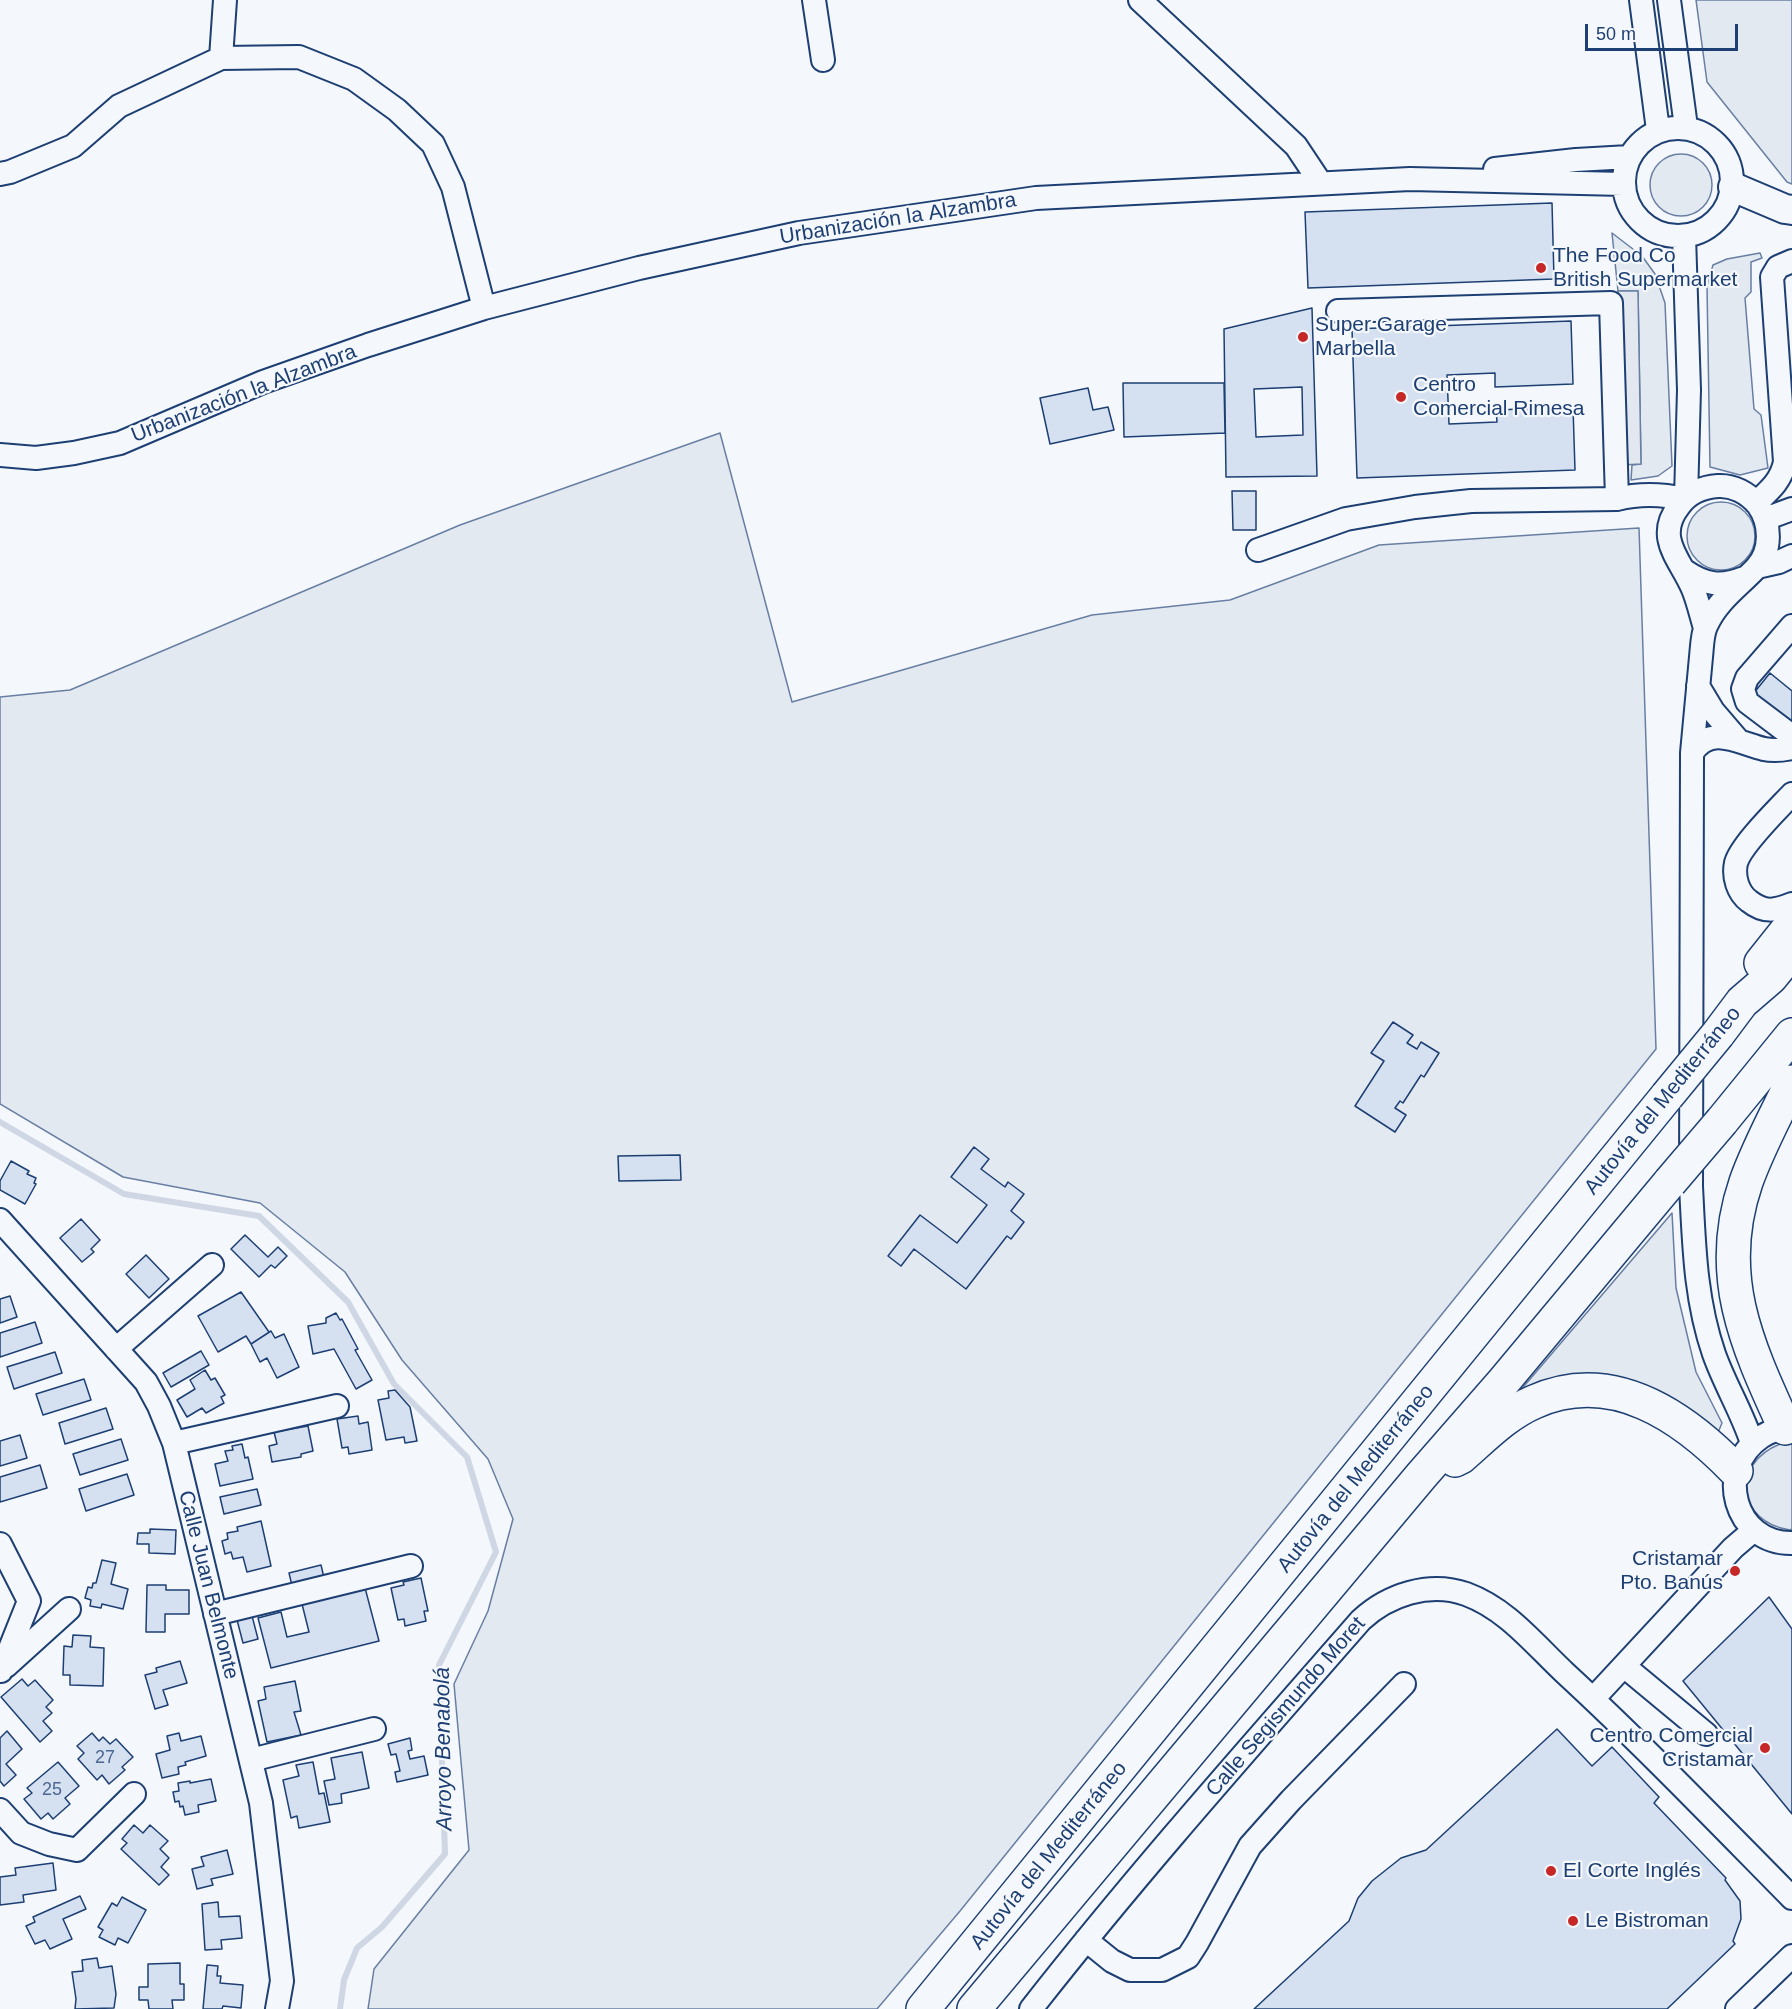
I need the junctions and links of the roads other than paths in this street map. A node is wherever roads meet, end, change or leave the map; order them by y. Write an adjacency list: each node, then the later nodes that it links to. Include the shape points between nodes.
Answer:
1 (225, 0): 6 (street)
2 (814, 0): 7 (street)
3 (1140, 0): 13 (street, via 1296,146)
4 (1641, 0): 9 (street)
5 (1669, 0): 8 (street)
6 (221, 58): 11 (street, via 119,106 73,146); 19 (street, via 299,57 354,79 433,144 453,187)
7 (823, 60)
8 (1686, 127): 9 (street); 15 (street, via 1706,134 1732,166)
9 (1658, 130): 10 (street, via 1646,137)
10 (1629, 157): 12 (street); 14 (street)
11 (0, 174)
12 (1410, 178): 13 (street, Urbanización la Alzambra); 14 (street)
13 (1320, 182): 19 (street, Urbanización la Alzambra, via 1036,198 798,232)
14 (1623, 184): 17 (street, via 1627,201 1649,228 1666,235)
15 (1733, 187): 16 (main road); 17 (street, via 1730,201 1712,225)
16 (1792, 210)
17 (1684, 236): 22 (street)
18 (1792, 261): 21 (street, via 1778,267 1772,277)
19 (484, 308): 23 (street, Urbanización la Alzambra, via 263,382 120,442 36,458)
20 (1338, 311): 26 (street, via 1611,303)
21 (1785, 370): 24 (street)
22 (1689, 431): 25 (street, via 1700,470 1706,478); 27 (street)
23 (0, 455)
24 (1788, 467): 29 (street)
25 (1723, 486): 27 (street, via 1697,491); 29 (street, via 1747,495)
26 (1628, 499): 27 (street, via 1671,496); 30 (street, via 1471,501 1415,507 1346,519)
27 (1683, 502): 32 (street, via 1669,533 1670,546)
28 (1792, 509): 29 (street)
29 (1761, 511): 33 (street, via 1768,540 1764,554)
30 (1258, 550)
31 (1792, 556): 33 (street)
32 (1685, 572): 33 (street, via 1713,584 1729,584); 35 (street)
33 (1750, 572): 35 (street, via 1716,608)
34 (1792, 626): 37 (street, via 1747,678 1743,690 1747,702)
35 (1705, 628): 36 (street)
36 (1698, 686): 38 (street); 40 (street)
37 (1792, 736)
38 (1737, 739): 39 (street, via 1766,749); 40 (street, via 1706,739)
39 (1792, 748)
40 (1692, 753): 54 (street, via 1693,1253 1708,1334)
41 (1792, 794): 42 (street, via 1743,850 1736,874 1742,896 1758,907 1776,910)
42 (1792, 903)
43 (1792, 924): 45 (highway, via 1758,967)
44 (1792, 951): 45 (highway, Autovía del Mediterráneo)
45 (1743, 1002): 76 (highway, Autovía del Mediterráneo, bridge)
46 (1792, 1035): 56 (highway, Autovía del Mediterráneo, bridge)
47 (1792, 1082): 52 (highway, via 1746,1184 1733,1264 1735,1296 1752,1355)
48 (0, 1220): 50 (street, Calle Juan Belmonte)
49 (212, 1264): 50 (street)
50 (116, 1349): 53 (street, Calle Juan Belmonte, via 146,1382)
51 (337, 1406): 53 (street)
52 (1789, 1428): 54 (street, via 1767,1433)
53 (174, 1443): 62 (street, Calle Juan Belmonte)
54 (1752, 1443): 55 (street)
55 (1736, 1471): 56 (highway, via 1676,1419 1648,1403 1599,1391 1569,1392 1535,1401 1513,1413 1461,1457); 57 (street, via 1734,1492 1741,1513)
56 (1421, 1476): 77 (highway, Autovía del Mediterráneo)
57 (1754, 1530): 59 (street); 63 (street)
58 (0, 1544): 64 (street, via 29,1601)
59 (1790, 1546)
60 (411, 1566): 62 (street)
61 (69, 1609): 64 (street)
62 (215, 1614): 69 (street, Calle Juan Belmonte)
63 (1624, 1666): 66 (street); 68 (street)
64 (0, 1671)
65 (1404, 1684): 73 (street, via 1250,1846 1188,1957 1162,1970 1130,1970)
66 (1593, 1699): 72 (street, Calle Segismundo Moret); 73 (street, Calle Segismundo Moret, via 1504,1614 1482,1601 1463,1593 1439,1590 1415,1591 1383,1602 1353,1629)
67 (375, 1729): 69 (street)
68 (1706, 1734)
69 (251, 1760): 75 (street, Calle Juan Belmonte, via 261,1803)
70 (134, 1794): 71 (street, via 77,1850 21,1833)
71 (0, 1810)
72 (1792, 1898)
73 (1086, 1940): 78 (street, Calle Segismundo Moret)
74 (1792, 1956): 79 (street)
75 (283, 2006)
76 (923, 2009)
77 (974, 2009)
78 (1031, 2009)
79 (1737, 2009)

